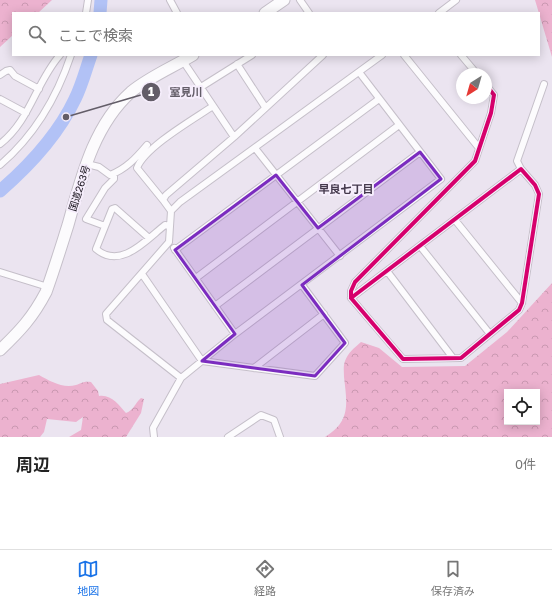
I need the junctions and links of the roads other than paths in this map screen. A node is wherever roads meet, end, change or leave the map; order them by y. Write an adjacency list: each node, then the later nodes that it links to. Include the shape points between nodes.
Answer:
1 (88, 0): 6 (street)
2 (170, 0): 7 (street)
3 (284, 0): 8 (highway)
4 (300, 0): 9 (street)
5 (456, 0): 10 (street)
6 (86, 12)
7 (176, 12)
8 (266, 12)
9 (308, 12)
10 (440, 12)
11 (59, 56): 26 (street, via 52,63)
12 (71, 56): 41 (street, via 47,108 30,134)
13 (191, 56): 19 (highway, 国道263号)
14 (250, 56): 20 (street)
15 (322, 56): 31 (street)
16 (381, 56): 22 (street)
17 (405, 56): 38 (street)
18 (462, 56): 21 (street)
19 (183, 61): 25 (street); 40 (highway, 国道263号, via 144,82 119,105 101,130)
20 (237, 64): 25 (street); 31 (street)
21 (472, 68)
22 (359, 72): 29 (street); 37 (street)
23 (0, 75): 26 (street, via 10,70 15,76)
24 (544, 84): 42 (street, via 517,161)
25 (201, 87): 30 (street)
26 (39, 89): 32 (street)
27 (492, 92): 38 (street, via 494,95 491,113)
28 (0, 99): 32 (street)
29 (379, 99): 33 (street); 44 (street)
30 (213, 106): 34 (street); 47 (street, via 153,148 140,162 138,168)
31 (265, 107): 34 (street)
32 (26, 114): 35 (street, via 9,137)
33 (399, 125): 39 (street); 48 (street)
34 (234, 137): 47 (street)
35 (0, 144)
36 (147, 145): 43 (street, via 132,162)
37 (255, 148): 44 (street); 49 (street)
38 (479, 148): 46 (street, via 475,161)
39 (420, 152): 45 (street); 53 (street)
40 (87, 164): 43 (street, via 99,167 110,175); 64 (highway, 国道263号)
41 (0, 165)
42 (521, 169): 50 (street); 66 (street, via 535,185 539,194)
43 (114, 174): 51 (street, via 114,179 105,188 86,219)
44 (276, 175): 48 (street); 57 (street)
45 (441, 179): 46 (street); 58 (street)
46 (448, 187): 65 (street, via 355,282)
47 (163, 200): 49 (street)
48 (297, 201): 53 (street); 62 (street)
49 (171, 211): 52 (street)
50 (455, 220): 56 (street); 66 (street)
51 (105, 226): 54 (street, via 112,209 115,208); 54 (street, via 96,249 100,253 117,256 132,252)
52 (170, 226): 54 (street, via 165,226); 55 (street)
53 (318, 228): 58 (street); 67 (street)
54 (149, 238)
55 (169, 242): 57 (street); 61 (street)
56 (420, 246): 59 (street); 70 (street)
57 (175, 250): 62 (street)
58 (340, 256): 63 (street)
59 (387, 271): 65 (street); 72 (street)
60 (0, 272): 64 (street)
61 (142, 274): 73 (street); 75 (street, via 106,314 107,320)
62 (196, 278): 67 (street)
63 (302, 285): 68 (street); 69 (street)
64 (48, 287): 71 (highway, 国道263号, via 23,329)
65 (351, 298): 72 (street, via 403,360)
66 (522, 303): 70 (street, via 519,310)
67 (215, 306): 69 (street)
68 (324, 314): 74 (street); 74 (street, via 345,343 314,376)
69 (235, 334): 73 (street)
70 (490, 334): 72 (street, via 461,358)
71 (0, 350)
72 (453, 358)
73 (202, 361): 74 (street); 75 (street)
74 (254, 368)
75 (180, 378): 76 (street, via 153,428)
76 (154, 437)
77 (228, 437): 78 (street, via 261,415 274,420)
78 (280, 437)

